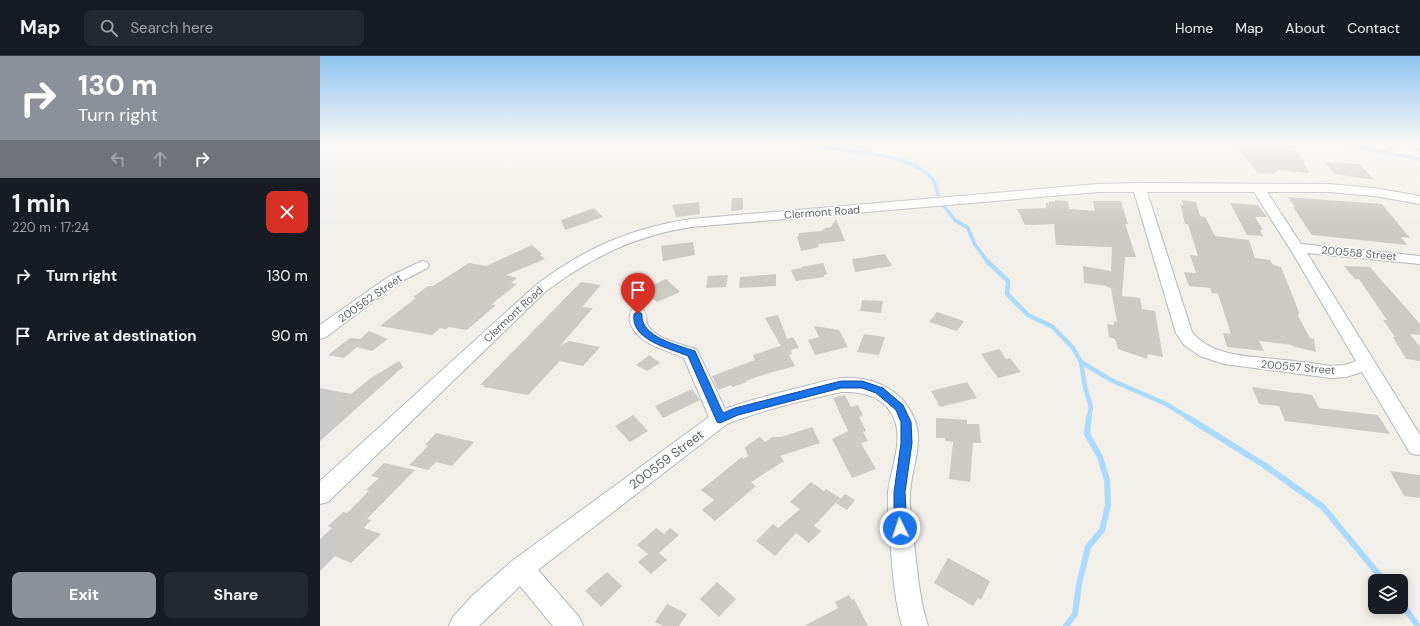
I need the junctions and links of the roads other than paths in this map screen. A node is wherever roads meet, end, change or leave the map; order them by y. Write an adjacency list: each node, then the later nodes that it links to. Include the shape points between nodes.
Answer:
1 (1139, 187): 2 (street, Clermont Road); 9 (street, 200557 Street, via 1184,334 1197,347 1230,360 1331,372 1346,371); 12 (street, Clermont Road, via 1077,189 691,223 636,234 572,265 541,288)
2 (1258, 188): 3 (street, Clermont Road, via 1346,189); 4 (street)
3 (1420, 200)
4 (1298, 248): 5 (street, 200558 Street); 9 (street)
5 (1420, 260)
6 (422, 265): 8 (street, 200562 Street, via 393,280)
7 (638, 314): 10 (street, via 639,327 652,338 691,354)
8 (320, 333)
9 (1366, 364): 11 (street)
10 (720, 419): 13 (street, 200559 Street); 16 (street, 200559 Street, via 735,412 841,385 862,385 879,391 900,408 907,431 899,492 899,513 906,590)
11 (1417, 447)
12 (320, 495)
13 (521, 569): 14 (street, 200559 Street); 15 (street)
14 (462, 626)
15 (570, 626)
16 (915, 626)

